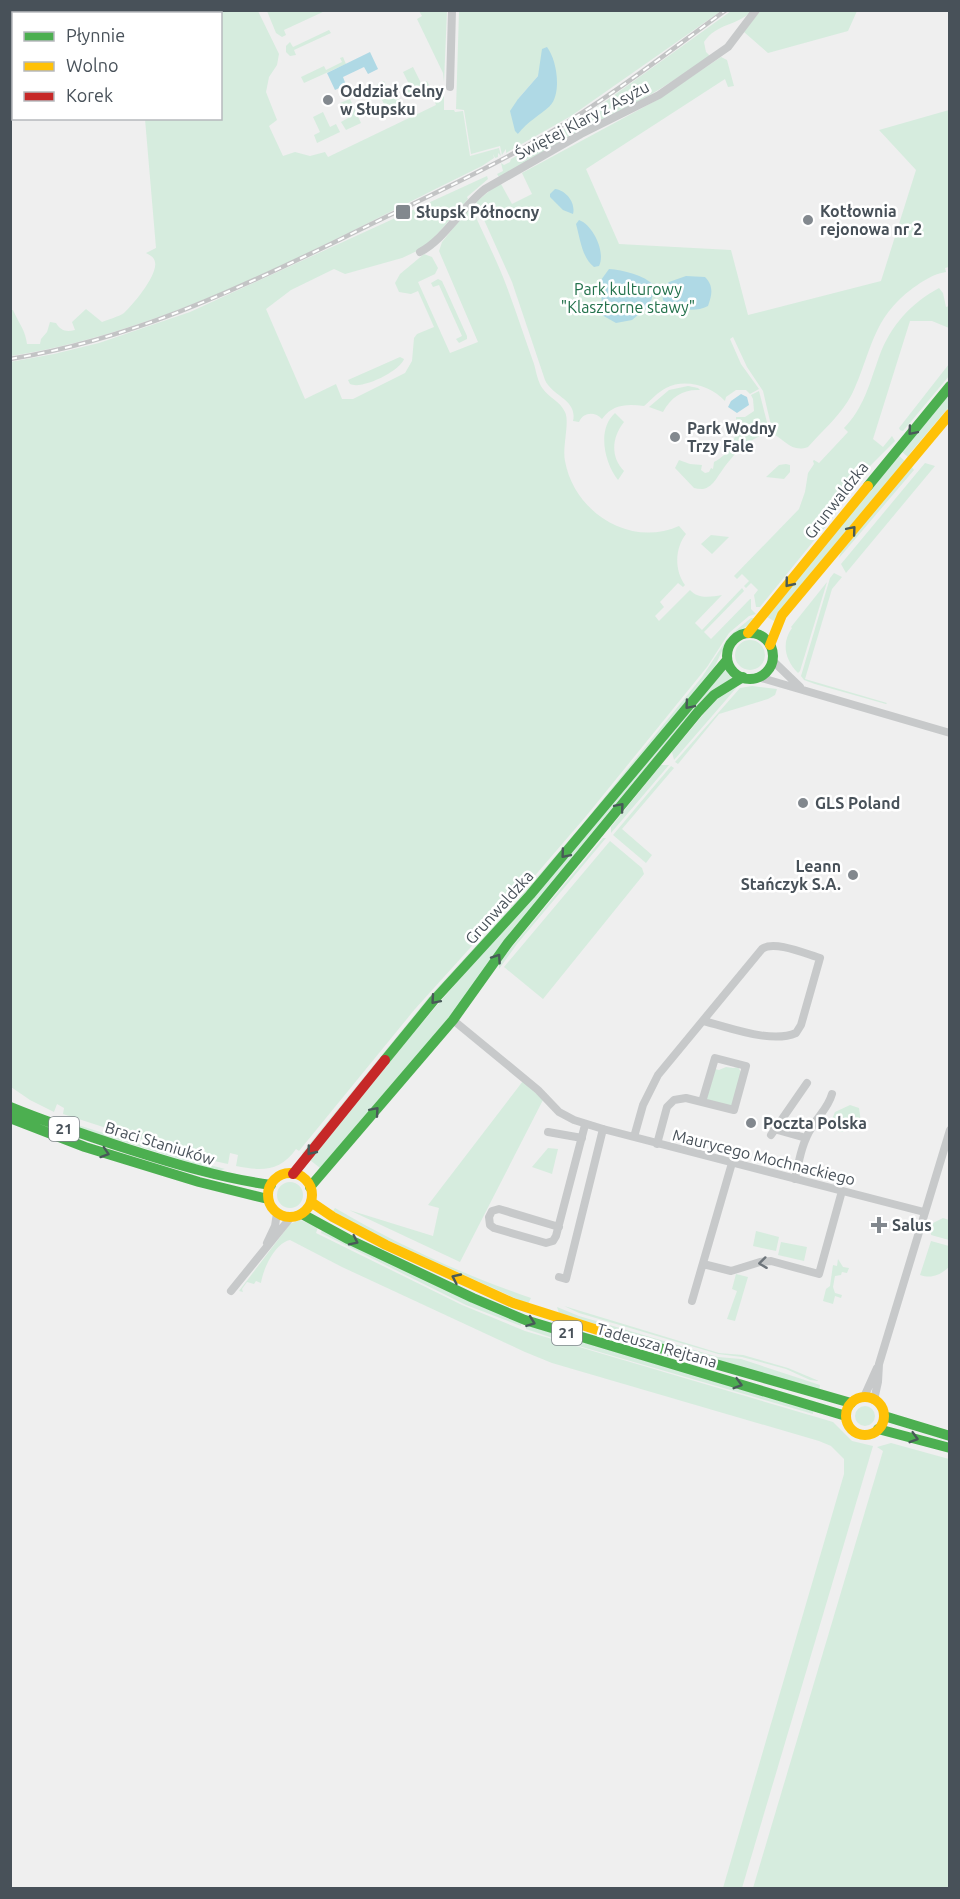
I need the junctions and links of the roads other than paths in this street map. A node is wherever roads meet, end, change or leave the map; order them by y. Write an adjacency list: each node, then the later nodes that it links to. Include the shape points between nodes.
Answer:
1 (452, 10): 3 (street)
2 (756, 10): 4 (street, Świętej Klary z Asyżu, via 728,46 659,95 484,189 435,242)
3 (450, 87)
4 (420, 252)
5 (950, 386): 7 (street, Grunwaldzka, one-way to 7)
6 (950, 414): 8 (street, Grunwaldzka, one-way to 6, via 782,615)
7 (748, 633): 8 (street, via 764,638); 9 (street, via 732,642)
8 (770, 645): 10 (street)
9 (727, 660): 11 (street, via 736,674); 30 (street, Grunwaldzka, one-way to 30, via 530,895 434,1000)
10 (772, 660): 12 (street); 13 (street)
11 (743, 677): 12 (street); 15 (street, Grunwaldzka, one-way to 11, via 508,943 699,712 714,695)
12 (758, 677): 13 (street)
13 (804, 690): 14 (street)
14 (950, 733)
15 (453, 1020): 21 (street, Maurycego Mochnackiego, via 560,1112); 33 (street, Grunwaldzka, one-way to 15)
16 (703, 1021): 16 (street, via 766,946 820,958 796,1033 772,1037); 25 (street, via 653,1083)
17 (807, 1083): 27 (street, via 772,1132)
18 (832, 1094): 27 (street, via 827,1109)
19 (702, 1102): 19 (street, via 734,1110 746,1066 715,1058); 28 (street, via 682,1098 670,1102)
20 (12, 1109): 32 (street, Braci Staniuków / 21, via 190,1169); 35 (street, Braci Staniuków / 21, one-way to 35, via 55,1137)
21 (585, 1125): 22 (street, Maurycego Mochnackiego); 26 (street)
22 (600, 1129): 25 (street, Maurycego Mochnackiego); 44 (street, via 566,1279)
23 (950, 1130): 37 (street)
24 (548, 1132): 26 (street)
25 (634, 1137): 28 (street, Maurycego Mochnackiego)
26 (582, 1138): 41 (street)
27 (806, 1138): 31 (street)
28 (657, 1143): 29 (street, Maurycego Mochnackiego)
29 (732, 1162): 31 (street, Maurycego Mochnackiego); 43 (street)
30 (293, 1174): 32 (street, via 280,1176); 33 (street)
31 (795, 1179): 34 (street, Maurycego Mochnackiego)
32 (271, 1185): 35 (street)
33 (310, 1187): 36 (street)
34 (842, 1191): 37 (street, Maurycego Mochnackiego); 43 (street, one-way to 43, via 819,1274 771,1262 731,1271)
35 (268, 1199): 38 (street)
36 (311, 1202): 39 (street); 48 (street, Tadeusza Rejtana / 21, one-way to 36, via 513,1303 386,1245)
37 (924, 1212): 47 (street)
38 (277, 1213): 40 (street); 42 (street)
39 (302, 1214): 40 (street); 49 (street, Tadeusza Rejtana / 21, one-way to 49, via 525,1320)
40 (291, 1217): 42 (street)
41 (559, 1227): 41 (street, via 554,1241 546,1243 494,1228 489,1217 494,1210 501,1210)
42 (261, 1256): 45 (street)
43 (703, 1264): 46 (street)
44 (559, 1277)
45 (231, 1291)
46 (692, 1301)
47 (869, 1399): 48 (street); 50 (street, via 883,1410)
48 (851, 1403): 49 (street)
49 (846, 1416): 51 (street, 21, via 847,1423 858,1433 872,1434)
50 (884, 1416): 51 (street); 52 (street)
51 (878, 1429): 53 (street, 21, one-way to 53)
52 (950, 1436)
53 (950, 1448)

